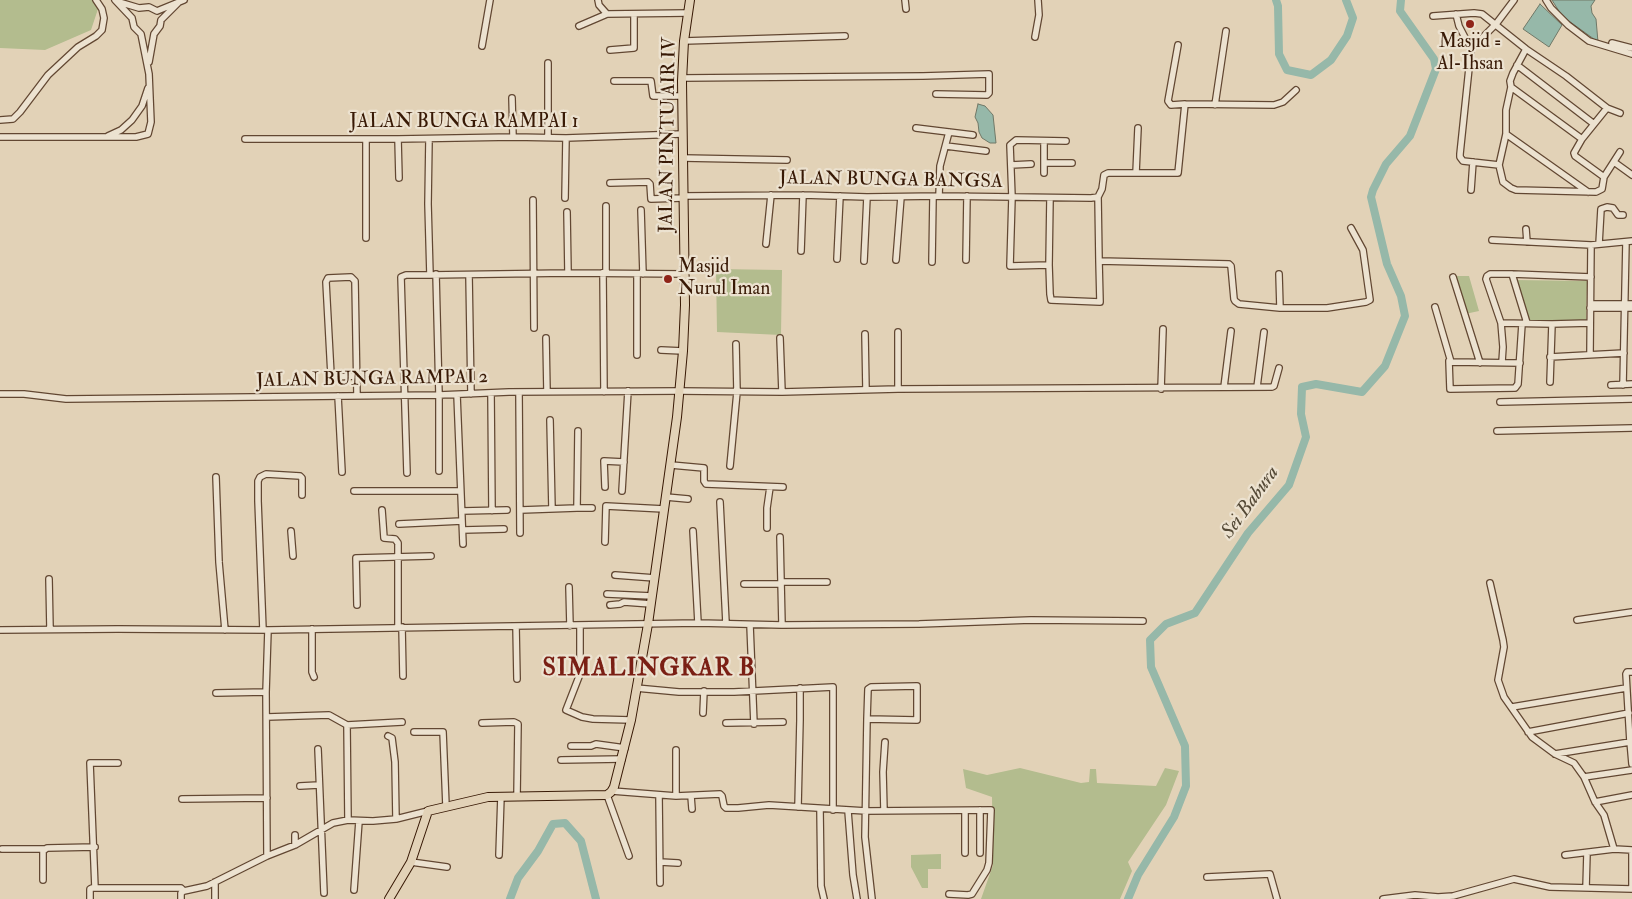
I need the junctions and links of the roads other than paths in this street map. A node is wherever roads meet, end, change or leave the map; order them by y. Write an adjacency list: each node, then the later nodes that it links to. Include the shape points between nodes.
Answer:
1 (96, 0): 48 (street, via 104,18 102,30 48,75 13,119)
2 (490, 0): 25 (street)
3 (598, 0): 12 (street)
4 (690, 0): 14 (main road, JALAN PINTU AIR IV)
5 (905, 0): 11 (street)
6 (1038, 0): 21 (street)
7 (1514, 0): 17 (street)
8 (1546, 0): 30 (street, via 1568,25 1590,41)
9 (116, 1): 10 (street, via 157,11); 32 (street, via 141,34)
10 (181, 2): 32 (street, via 161,20 154,34)
11 (906, 8)
12 (607, 14): 13 (street); 18 (street)
13 (634, 14): 14 (street); 29 (street, via 634,48)
14 (688, 14): 22 (main road, JALAN PINTU AIR IV)
15 (1456, 14): 16 (street); 17 (street, via 1478,13); 26 (street)
16 (1433, 16)
17 (1496, 24): 26 (street); 28 (street)
18 (579, 26)
19 (1226, 31): 43 (street)
20 (845, 36): 22 (street)
21 (1035, 36)
22 (684, 41): 34 (main road, JALAN PINTU AIR IV)
23 (1612, 43): 27 (street)
24 (1178, 45): 42 (street, via 1168,101)
25 (482, 46)
26 (1471, 48): 73 (street, via 1460,157 1463,161)
27 (1632, 48)
28 (1526, 49): 33 (street); 44 (street)
29 (610, 50)
30 (1632, 54)
31 (548, 64): 59 (street)
32 (148, 66): 36 (street)
33 (1517, 66): 37 (street); 49 (street)
34 (682, 78): 39 (street, via 989,74 987,95); 40 (main road, JALAN PINTU AIR IV)
35 (614, 81): 40 (street, via 651,81 653,96)
36 (150, 83): 45 (street); 47 (street)
37 (1510, 87): 54 (street); 65 (street)
38 (1296, 90): 43 (street, via 1283,102 1274,105)
39 (936, 94)
40 (682, 96): 53 (main road, JALAN PINTU AIR IV)
41 (512, 98): 56 (street)
42 (1185, 104): 43 (street); 81 (street, via 1178,172)
43 (1215, 105)
44 (1607, 108): 46 (street); 49 (street)
45 (139, 112): 47 (street); 58 (street, via 121,130)
46 (1620, 113)
47 (151, 115): 58 (street, via 148,134)
48 (0, 120)
49 (1594, 124): 65 (street)
50 (916, 128): 52 (street)
51 (1138, 128): 81 (street)
52 (949, 132): 55 (street); 68 (street)
53 (682, 134): 61 (street, JALAN BUNGA RAMPAI 1); 71 (main road, JALAN PINTU AIR IV)
54 (1506, 134): 79 (street); 87 (street)
55 (973, 135)
56 (513, 136): 59 (street, JALAN BUNGA RAMPAI 1); 60 (street, JALAN BUNGA RAMPAI 1)
57 (0, 137): 58 (street)
58 (106, 137)
59 (548, 137): 61 (street, JALAN BUNGA RAMPAI 1)
60 (429, 138): 64 (street, JALAN BUNGA RAMPAI 1); 124 (street, via 428,204)
61 (566, 138): 98 (street)
62 (245, 139): 63 (street, JALAN BUNGA RAMPAI 1)
63 (366, 139): 64 (street, JALAN BUNGA RAMPAI 1); 107 (street)
64 (398, 139): 84 (street)
65 (1582, 139): 83 (street, via 1575,155)
66 (1044, 141): 67 (street); 75 (street); 78 (street, via 1012,142)
67 (1066, 141)
68 (946, 146): 69 (street); 91 (street)
69 (986, 151)
70 (1620, 152): 74 (street)
71 (683, 158): 72 (street); 93 (main road, JALAN PINTU AIR IV)
72 (787, 160)
73 (1473, 162): 79 (street); 86 (street)
74 (1614, 162): 82 (street); 83 (street)
75 (1044, 163): 77 (street); 80 (street)
76 (1031, 164): 78 (street)
77 (1072, 164)
78 (1011, 165): 96 (street)
79 (1499, 165): 87 (street, via 1504,182 1510,188)
80 (1044, 173)
81 (1136, 173): 97 (street, via 1106,174)
82 (1632, 175)
83 (1604, 177): 87 (street, via 1601,190)
84 (399, 178)
85 (610, 184): 93 (street, JALAN BUNGA BANGSA, via 648,182 651,199)
86 (1470, 190)
87 (1588, 192)
88 (771, 195): 89 (street, JALAN BUNGA BANGSA); 93 (street, JALAN BUNGA BANGSA); 111 (street)
89 (804, 195): 90 (street, JALAN BUNGA BANGSA); 114 (street)
90 (840, 196): 94 (street, JALAN BUNGA BANGSA); 115 (street)
91 (936, 196): 92 (street, JALAN BUNGA BANGSA); 95 (street, JALAN BUNGA BANGSA); 120 (street)
92 (968, 196): 96 (street, JALAN BUNGA BANGSA); 117 (street)
93 (683, 197): 127 (main road, JALAN PINTU AIR IV)
94 (867, 197): 95 (street, JALAN BUNGA BANGSA); 118 (street)
95 (901, 197): 116 (street)
96 (1012, 197): 99 (street, JALAN BUNGA BANGSA); 121 (street, via 1010,266)
97 (1098, 197): 99 (street, JALAN BUNGA BANGSA); 119 (street)
98 (565, 198)
99 (1050, 198): 121 (street)
100 (533, 200): 125 (street)
101 (606, 206): 123 (street)
102 (641, 210): 126 (street)
103 (567, 212): 122 (street)
104 (1623, 216): 112 (street, via 1613,208 1602,209)
105 (1351, 228): 136 (street, via 1363,250 1370,300 1327,308)
106 (1526, 229): 109 (street)
107 (366, 238)
108 (1492, 240): 109 (street)
109 (1527, 242): 113 (street)
110 (1629, 242): 112 (street); 134 (street)
111 (766, 244)
112 (1599, 244): 113 (street)
113 (1591, 246): 132 (street)
114 (801, 251)
115 (837, 259)
116 (896, 260)
117 (966, 260)
118 (864, 261)
119 (1099, 261): 121 (street, via 1100,302 1051,300); 136 (street, via 1229,264 1235,301 1247,306)
120 (932, 262)
121 (1049, 265)
122 (568, 273): 123 (street); 125 (street)
123 (604, 273): 126 (street); 175 (street)
124 (433, 274): 130 (street); 182 (street, via 401,278); 183 (street)
125 (534, 274): 130 (street); 141 (street)
126 (640, 274): 127 (street); 154 (street)
127 (685, 274): 151 (main road, JALAN PINTU AIR IV)
128 (1279, 274): 136 (street)
129 (1512, 274): 132 (street); 137 (street, via 1490,274 1486,277); 139 (street)
130 (469, 275): 180 (street)
131 (1453, 277): 158 (street)
132 (1591, 277): 133 (street)
133 (1590, 306): 134 (street); 138 (street)
134 (1629, 306): 152 (street)
135 (1435, 307): 156 (street)
136 (1280, 308)
137 (1501, 323): 139 (street); 157 (street)
138 (1590, 323): 140 (street); 153 (street)
139 (1524, 324): 140 (street); 159 (street)
140 (1552, 324): 155 (street)
141 (534, 328)
142 (1163, 329): 169 (street)
143 (1231, 331): 166 (street)
144 (898, 332): 168 (street)
145 (1264, 332): 167 (street)
146 (864, 334): 171 (street)
147 (546, 338): 174 (street)
148 (780, 338): 177 (street)
149 (736, 344): 176 (street)
150 (661, 350): 151 (street)
151 (684, 351): 170 (main road, JALAN PINTU AIR IV)
152 (1624, 353): 153 (street); 163 (street)
153 (1590, 354): 155 (street)
154 (637, 355)
155 (1550, 357): 162 (street)
156 (1450, 361): 158 (street); 159 (street, via 1450,389 1515,388)
157 (1502, 362): 158 (street); 159 (street)
158 (1480, 363)
159 (1520, 363)
160 (1279, 368): 167 (street, via 1273,387)
161 (357, 376): 161 (street, via 355,281 351,277 328,278 331,375); 181 (street)
162 (1550, 382)
163 (1623, 384): 164 (street); 165 (street)
164 (1632, 384)
165 (1611, 385)
166 (1224, 387): 167 (street, JALAN BUNGA RAMPAI 2); 169 (street, JALAN BUNGA RAMPAI 2)
167 (1257, 387)
168 (898, 389): 169 (street, JALAN BUNGA RAMPAI 2); 171 (street, JALAN BUNGA RAMPAI 2)
169 (1161, 389)
170 (679, 390): 172 (street, JALAN BUNGA RAMPAI 2); 176 (street, JALAN BUNGA RAMPAI 2); 193 (main road, JALAN PINTU AIR IV)
171 (866, 390): 177 (street, JALAN BUNGA RAMPAI 2)
172 (628, 391): 175 (street, JALAN BUNGA RAMPAI 2); 192 (street)
173 (519, 392): 174 (street, JALAN BUNGA RAMPAI 2); 178 (street, JALAN BUNGA RAMPAI 2); 215 (street)
174 (547, 392): 175 (street, JALAN BUNGA RAMPAI 2)
175 (604, 392)
176 (738, 392): 177 (street, JALAN BUNGA RAMPAI 2); 194 (street)
177 (782, 392)
178 (491, 393): 180 (street, JALAN BUNGA RAMPAI 2); 217 (street)
179 (0, 394): 185 (street, JALAN BUNGA RAMPAI 2, via 66,399)
180 (471, 394): 184 (street, JALAN BUNGA RAMPAI 2)
181 (358, 395): 182 (street, JALAN BUNGA RAMPAI 2); 185 (street, JALAN BUNGA RAMPAI 2)
182 (405, 395): 183 (street, JALAN BUNGA RAMPAI 2); 197 (street)
183 (439, 395): 184 (street, JALAN BUNGA RAMPAI 2); 195 (street)
184 (457, 395): 203 (street)
185 (338, 396): 196 (street)
186 (1632, 400): 187 (street)
187 (1500, 402)
188 (550, 420): 211 (street)
189 (1632, 428): 191 (street)
190 (578, 431): 209 (street)
191 (1497, 431)
192 (624, 462): 199 (street, via 604,461); 204 (street)
193 (671, 465): 200 (street, via 704,468 706,484); 206 (main road, JALAN PINTU AIR IV)
194 (730, 466)
195 (439, 471)
196 (342, 472)
197 (407, 472)
198 (216, 477): 259 (street)
199 (605, 486)
200 (770, 487): 201 (street); 220 (street)
201 (783, 487)
202 (354, 491): 203 (street)
203 (460, 491): 216 (street)
204 (622, 491)
205 (302, 495): 260 (street, via 300,476 266,474 258,481)
206 (666, 497): 207 (street); 212 (main road, JALAN PINTU AIR IV)
207 (688, 499)
208 (720, 502): 248 (street)
209 (577, 508): 210 (street); 211 (street)
210 (592, 508)
211 (552, 509): 215 (street)
212 (664, 509): 227 (street, via 606,506); 233 (main road, JALAN PINTU AIR IV)
213 (382, 510): 231 (street, via 384,538 397,540)
214 (507, 510): 217 (street)
215 (521, 510): 225 (street)
216 (462, 511): 217 (street); 218 (street)
217 (492, 511)
218 (462, 521): 219 (street); 222 (street)
219 (399, 524)
220 (767, 528)
221 (504, 529): 222 (street)
222 (463, 530): 228 (street)
223 (290, 531): 229 (street)
224 (693, 531): 247 (street)
225 (520, 533)
226 (780, 537): 236 (street)
227 (605, 542)
228 (463, 544)
229 (293, 556)
230 (431, 556): 231 (street)
231 (398, 557): 242 (street, via 356,558); 255 (street)
232 (615, 575): 233 (street)
233 (655, 578): 241 (main road, JALAN PINTU AIR IV)
234 (49, 579): 256 (street)
235 (828, 582): 236 (street)
236 (780, 583): 238 (street); 252 (street)
237 (1490, 583): 272 (street, via 1504,646 1498,680)
238 (744, 584)
239 (569, 587): 254 (street)
240 (607, 594): 241 (street)
241 (652, 600): 243 (street); 249 (main road, JALAN PINTU AIR IV)
242 (357, 605)
243 (610, 605)
244 (1632, 612): 246 (street)
245 (1143, 620): 252 (street)
246 (1577, 620)
247 (698, 623): 248 (street); 249 (street)
248 (726, 623): 251 (street)
249 (648, 624): 250 (street); 265 (main road, JALAN PINTU AIR IV)
250 (580, 625): 254 (street); 277 (street, via 580,674 566,710 593,719)
251 (750, 625): 252 (street); 268 (street)
252 (782, 625)
253 (516, 626): 254 (street); 255 (street); 264 (street)
254 (570, 626)
255 (400, 627): 257 (street); 262 (street)
256 (50, 629): 258 (street); 259 (street)
257 (312, 629): 260 (street); 263 (street)
258 (0, 630)
259 (225, 630): 260 (street)
260 (265, 630): 269 (street)
261 (1632, 672): 267 (street, via 1626,674)
262 (403, 676)
263 (314, 677)
264 (517, 679)
265 (636, 688): 270 (street); 277 (main road, JALAN PINTU AIR IV)
266 (800, 688): 268 (street); 313 (street); 316 (street, via 833,687)
267 (1626, 688): 272 (street); 274 (street)
268 (752, 691): 270 (street); 282 (street)
269 (266, 692): 271 (street); 275 (street)
270 (704, 692): 273 (street)
271 (216, 693)
272 (1512, 707): 285 (street)
273 (703, 713)
274 (1629, 714): 285 (street); 287 (street)
275 (266, 717): 283 (street, via 329,715); 309 (street)
276 (867, 719): 276 (street, via 917,720 917,686 869,688); 320 (street)
277 (631, 720): 290 (main road, JALAN PINTU AIR IV)
278 (402, 722): 283 (street)
279 (783, 722): 282 (street)
280 (482, 723): 306 (street, via 518,724)
281 (726, 723): 282 (street)
282 (754, 724)
283 (347, 725): 324 (street)
284 (414, 732): 312 (street, via 443,732)
285 (1528, 732): 293 (street)
286 (388, 736): 323 (street, via 392,738 395,762)
287 (1630, 741): 293 (street); 297 (street)
288 (885, 742): 321 (street)
289 (571, 746): 290 (street, via 596,744)
290 (625, 748): 294 (main road, JALAN PINTU AIR IV)
291 (318, 749): 300 (street)
292 (676, 750): 307 (street)
293 (1555, 754): 299 (street, via 1574,763)
294 (622, 759): 295 (street); 302 (main road, JALAN PINTU AIR IV)
295 (561, 760)
296 (118, 764): 329 (street, via 90,763)
297 (1632, 764)
298 (1632, 770): 299 (street)
299 (1584, 777): 311 (street)
300 (320, 785): 301 (street); 326 (street)
301 (300, 786)
302 (610, 793): 303 (street); 306 (main road); 340 (street)
303 (659, 795): 307 (street); 342 (street)
304 (1632, 795): 311 (street)
305 (501, 796): 306 (main road); 312 (main road); 337 (street)
306 (517, 796)
307 (676, 796): 308 (street)
308 (691, 796): 313 (street, via 721,794 726,808); 314 (street)
309 (267, 798): 310 (street); 339 (street)
310 (182, 799)
311 (1595, 802): 331 (street, via 1604,815)
312 (446, 806): 318 (main road)
313 (798, 807): 315 (street)
314 (692, 809)
315 (820, 809): 316 (street); 360 (street)
316 (833, 810): 319 (street)
317 (980, 810): 322 (street); 335 (street); 355 (street, via 991,810 988,866 972,894)
318 (428, 811): 323 (street); 341 (main road)
319 (848, 811): 320 (street); 361 (street)
320 (866, 811): 321 (street); 362 (street, via 865,837)
321 (884, 811): 322 (street)
322 (965, 811): 334 (street)
323 (396, 818): 325 (street)
324 (348, 820): 325 (street); 326 (street, via 333,823)
325 (359, 820): 352 (street)
326 (322, 830): 328 (street); 354 (street)
327 (295, 835): 328 (street)
328 (295, 845): 339 (street)
329 (95, 847): 332 (street, via 52,847); 349 (street)
330 (2, 849): 332 (street)
331 (1614, 849): 333 (street); 336 (street)
332 (45, 850): 346 (street)
333 (1632, 850): 351 (street)
334 (964, 853)
335 (980, 853)
336 (1587, 853): 338 (street); 350 (street)
337 (499, 854)
338 (1565, 855)
339 (267, 856): 347 (street)
340 (629, 856)
341 (410, 862): 344 (street); 359 (main road)
342 (660, 862): 343 (street); 348 (street)
343 (678, 863)
344 (448, 867)
345 (1207, 877): 363 (street, via 1270,874)
346 (43, 880)
347 (215, 882): 353 (street); 358 (street)
348 (660, 882)
349 (95, 888): 353 (street, via 181,888); 356 (street, via 90,889)
350 (1586, 888): 351 (street); 364 (street, via 1548,887 1514,879 1453,896 1415,895)
351 (1632, 889)
352 (354, 890)
353 (184, 891): 357 (street)
354 (324, 893)
355 (949, 894)
356 (90, 899)
357 (181, 899)
358 (215, 899)
359 (389, 899)
360 (824, 899)
361 (857, 899)
362 (872, 899)
363 (1277, 899)
364 (1383, 899)

